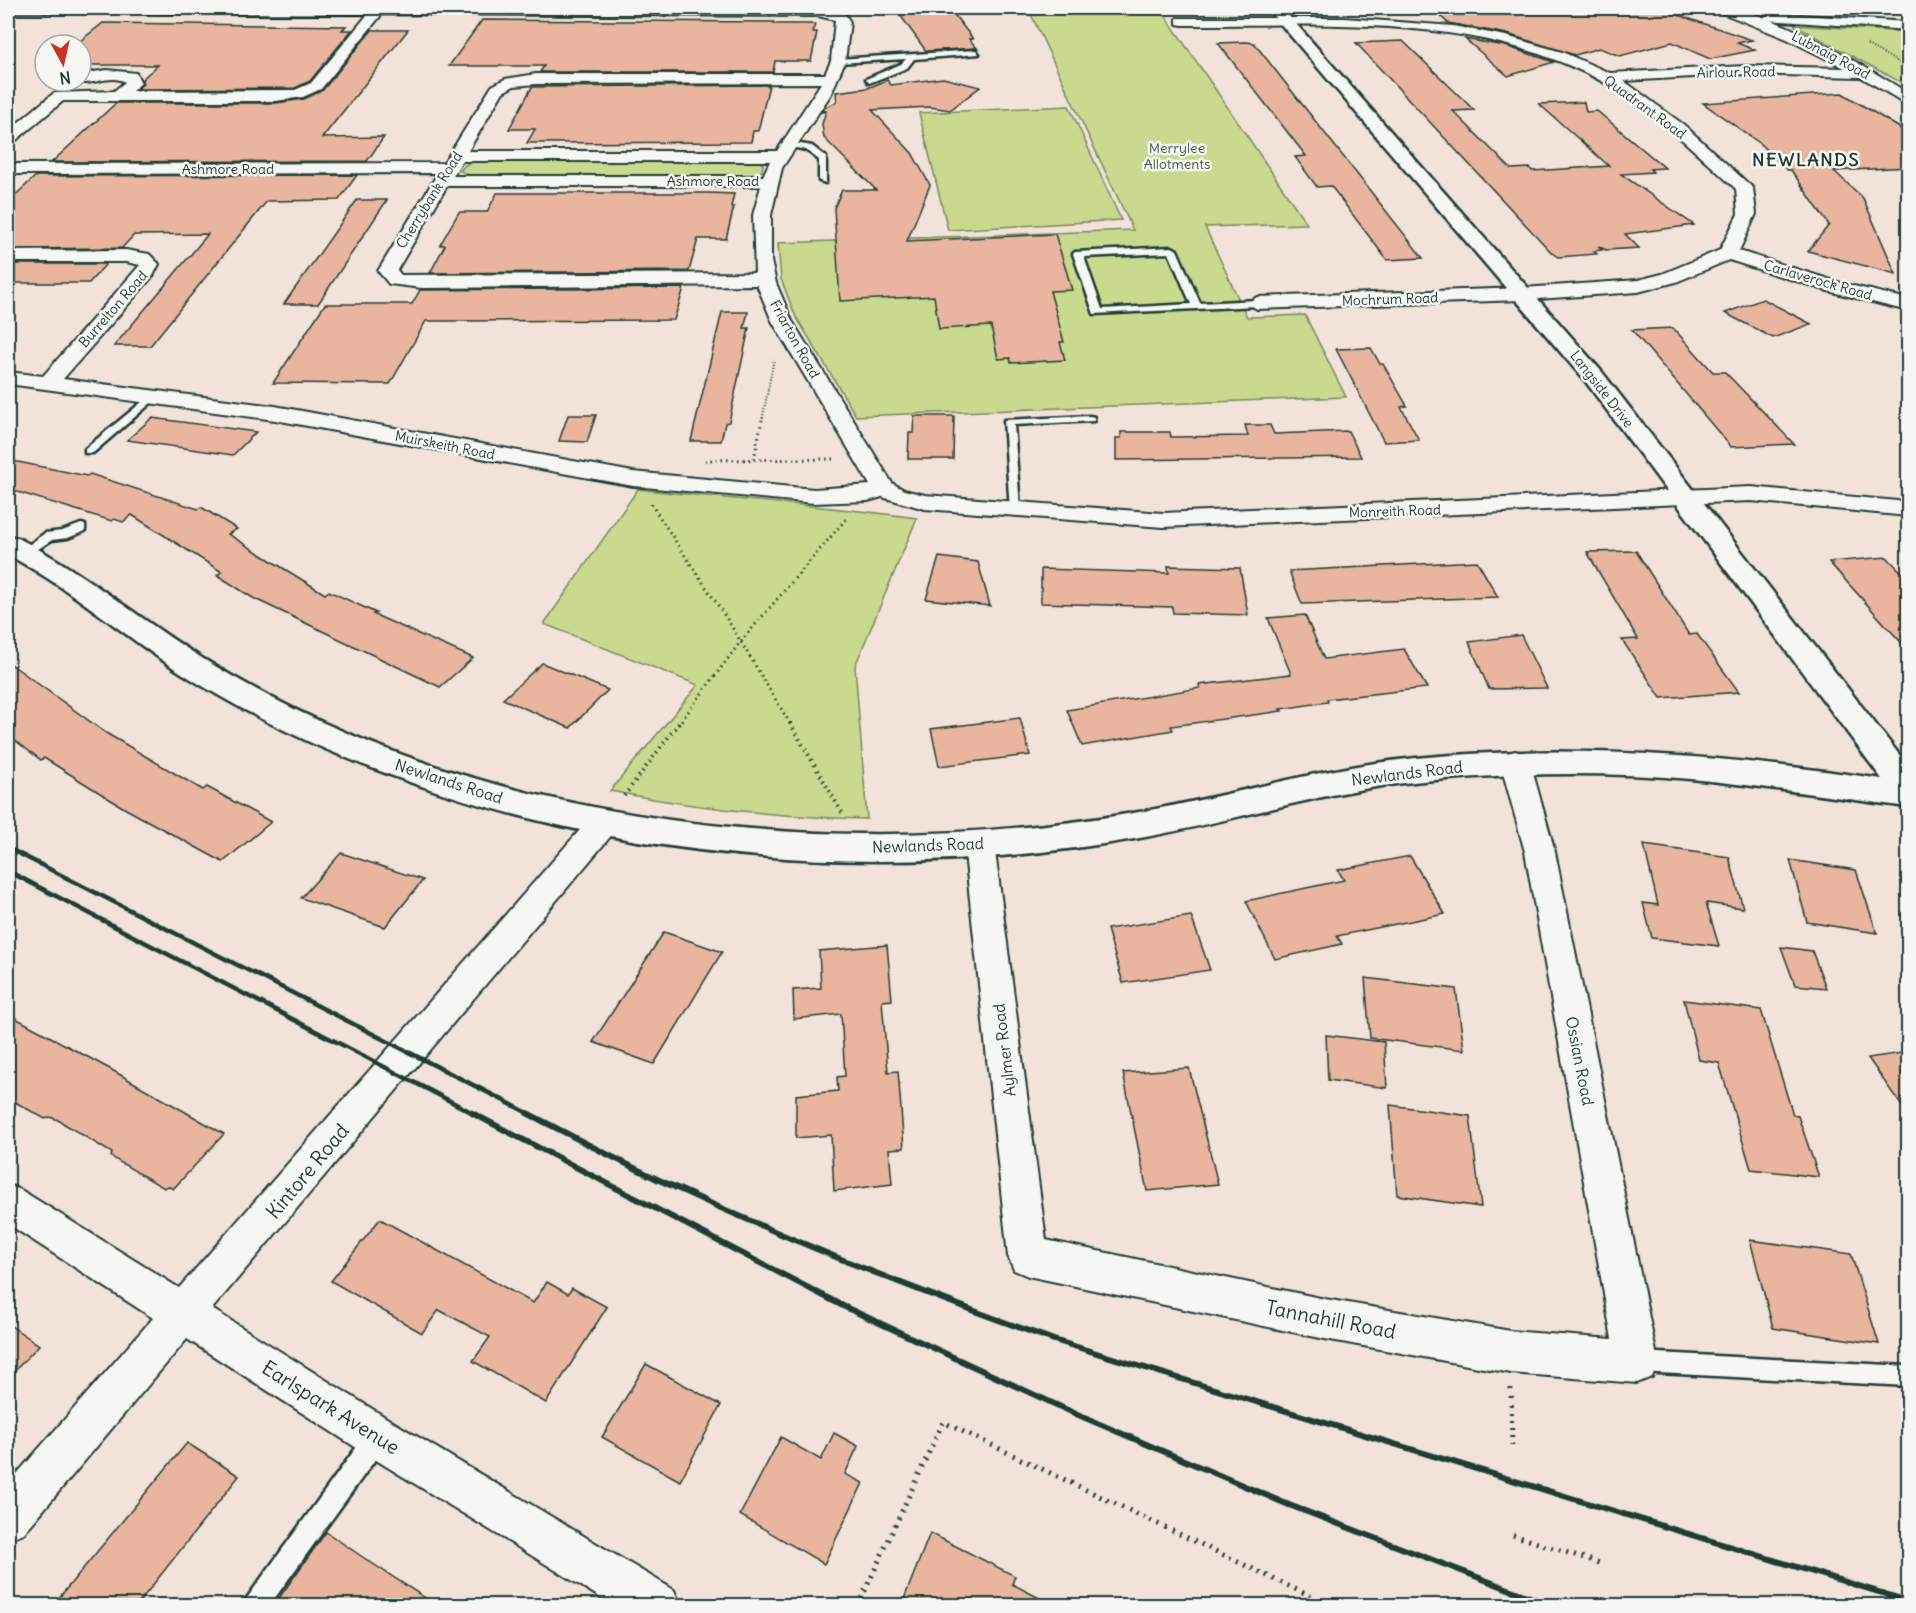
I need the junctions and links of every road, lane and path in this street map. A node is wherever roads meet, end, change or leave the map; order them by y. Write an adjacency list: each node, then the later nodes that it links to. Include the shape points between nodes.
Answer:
1 (11, 8): 4 (street)
2 (1717, 8): 6 (street, Lubnaig Road)
3 (532, 9): 4 (street); 11 (street, Friarton Road, via 837,15 843,22)
4 (377, 12): 18 (street, via 316,86 306,92 276,96)
5 (1281, 15): 7 (street, Quadrant Road); 15 (street, Quadrant Road, via 1456,30 1510,40 1547,51); 30 (street, Langside Drive)
6 (1752, 18): 8 (street); 12 (street, Lubnaig Road, via 1794,35)
7 (1182, 21)
8 (1908, 26)
9 (976, 52): 10 (lane)
10 (911, 58): 11 (lane); 16 (lane, via 903,66)
11 (838, 61): 14 (street, Friarton Road)
12 (1867, 74): 15 (street, Airlour Road, via 1745,70); 20 (street, Lubnaig Road)
13 (93, 77): 18 (street, via 131,76 133,83)
14 (830, 78): 22 (street, Friarton Road); 23 (street, Cherrybank Road, via 517,80 497,89)
15 (1607, 78): 27 (street, Quadrant Road, via 1703,150 1744,188 1747,214)
16 (868, 81)
17 (63, 93): 19 (street)
18 (119, 95): 19 (street)
19 (59, 96): 21 (street)
20 (1908, 99)
21 (8, 139)
22 (785, 150): 23 (street, Ashmore Road); 25 (street, Friarton Road); 26 (lane, via 809,148 823,159)
23 (448, 168): 24 (street, Ashmore Road); 25 (street, Ashmore Road); 29 (street, Cherrybank Road, via 388,266 390,276 396,280)
24 (8, 169)
25 (770, 181): 29 (street, Friarton Road, via 760,232)
26 (823, 181)
27 (1728, 254): 30 (street, via 1638,286); 32 (street, Carlaverock Road)
28 (8, 256): 36 (street, Burrelton Road, via 126,256 142,258 150,264)
29 (765, 279): 34 (street, Friarton Road)
30 (1523, 294): 31 (street, Mochrum Road); 43 (street, Langside Drive, via 1594,377)
31 (1257, 303): 33 (lane)
32 (1908, 305)
33 (1197, 306): 33 (lane, via 1098,312 1078,254 1172,250)
34 (782, 321): 40 (path); 42 (street, Friarton Road)
35 (8, 378): 36 (street, Muirskeith Road)
36 (49, 382): 37 (street, Muirskeith Road)
37 (154, 395): 39 (lane); 41 (street, Muirskeith Road, via 275,413)
38 (1090, 419): 44 (lane, via 1008,423)
39 (89, 451)
40 (754, 459)
41 (633, 479): 42 (street, Muirskeith Road, via 792,494); 48 (path)
42 (876, 491): 44 (street, Monreith Road, via 925,501); 48 (path)
43 (1684, 496): 44 (street, Monreith Road, via 1163,520); 45 (street, Monreith Road, via 1751,494); 50 (street, Langside Drive)
44 (1014, 508)
45 (1908, 509)
46 (81, 528): 47 (lane)
47 (16, 548): 52 (street, Newlands Road, via 82,587 156,642 275,711 406,769 495,797)
48 (742, 640): 52 (path); 54 (path)
49 (1515, 762): 51 (street, Newlands Road, via 1690,766 1791,776); 53 (street, Newlands Road, via 1362,777 1138,825); 59 (street, Ossian Road, via 1540,852)
50 (1908, 789)
51 (1908, 795)
52 (604, 823): 54 (street, Newlands Road, via 766,843); 57 (street, Kintore Road)
53 (979, 843): 54 (street, Newlands Road); 56 (street, Aylmer Road)
54 (862, 847)
55 (8, 1203): 57 (street, Earlspark Avenue)
56 (1028, 1256): 58 (street, Tannahill Road, via 1325,1319)
57 (184, 1314): 61 (street, Earlspark Avenue); 63 (street, Kintore Road)
58 (1511, 1352): 59 (street, Tannahill Road); 62 (path)
59 (1637, 1362): 60 (lane)
60 (1908, 1376)
61 (378, 1437): 66 (lane); 67 (street, Earlspark Avenue)
62 (1512, 1450)
63 (8, 1517)
64 (1514, 1534): 65 (path)
65 (1603, 1564)
66 (255, 1605)
67 (658, 1605)
68 (858, 1605): 69 (path, via 943,1422)
69 (1331, 1605)

